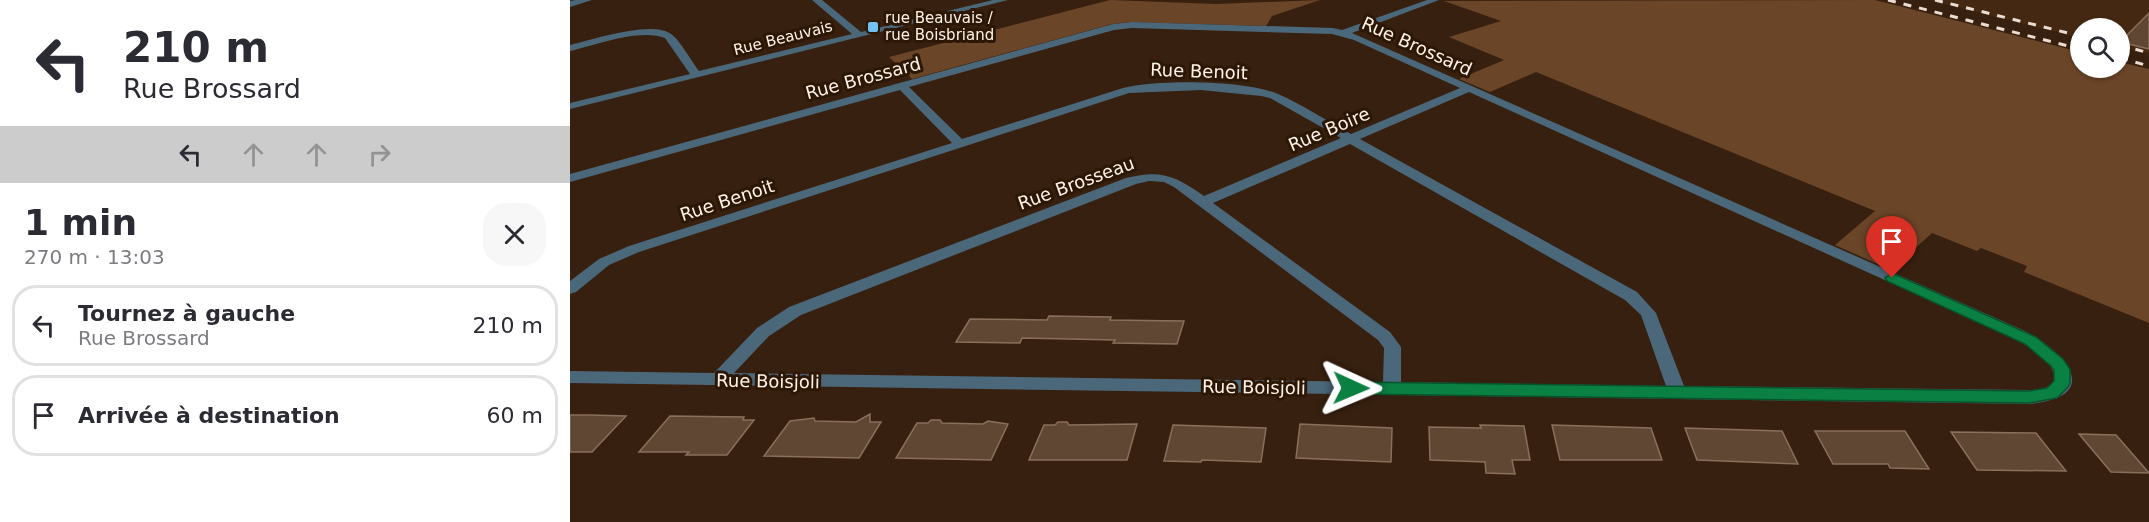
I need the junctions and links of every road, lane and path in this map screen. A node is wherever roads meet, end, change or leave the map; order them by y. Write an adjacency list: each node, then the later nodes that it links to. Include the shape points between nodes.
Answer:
1 (588, 0): 5 (street)
2 (816, 0): 7 (street)
3 (1435, 0): 6 (street)
4 (998, 1): 7 (street, Rue Beauvais)
5 (572, 2)
6 (1344, 33): 10 (street, Rue Brossard, via 1119,26); 11 (street, Rue Brossard)
7 (859, 35): 9 (street, Rue Beauvais)
8 (570, 48): 9 (street, via 642,33 662,33)
9 (696, 75): 12 (street, Rue Beauvais)
10 (902, 86): 14 (street); 15 (street, Rue Brossard)
11 (1469, 88): 13 (street, Rue Boire); 18 (street, Rue Brossard, via 2012,331 2042,348)
12 (570, 106)
13 (1350, 139): 14 (street, Rue Benoit, via 1261,92 1146,87); 16 (street, Rue Boire); 22 (street, Rue Benoit, via 1638,301 1648,313)
14 (960, 144): 17 (street, Rue Benoit, via 628,251 604,262)
15 (570, 178)
16 (1203, 202): 20 (street, Rue Brosseau, via 1169,179 1148,177 1131,181 786,315 760,333); 21 (street, Rue Brosseau, via 1384,336 1393,347)
17 (570, 289)
18 (2062, 369): 22 (street, Rue Boisjoli, via 2058,389 2043,396)
19 (570, 377): 20 (street, Rue Boisjoli)
20 (718, 380): 21 (street, Rue Boisjoli)
21 (1392, 389): 22 (street, Rue Boisjoli)
22 (1677, 391)

